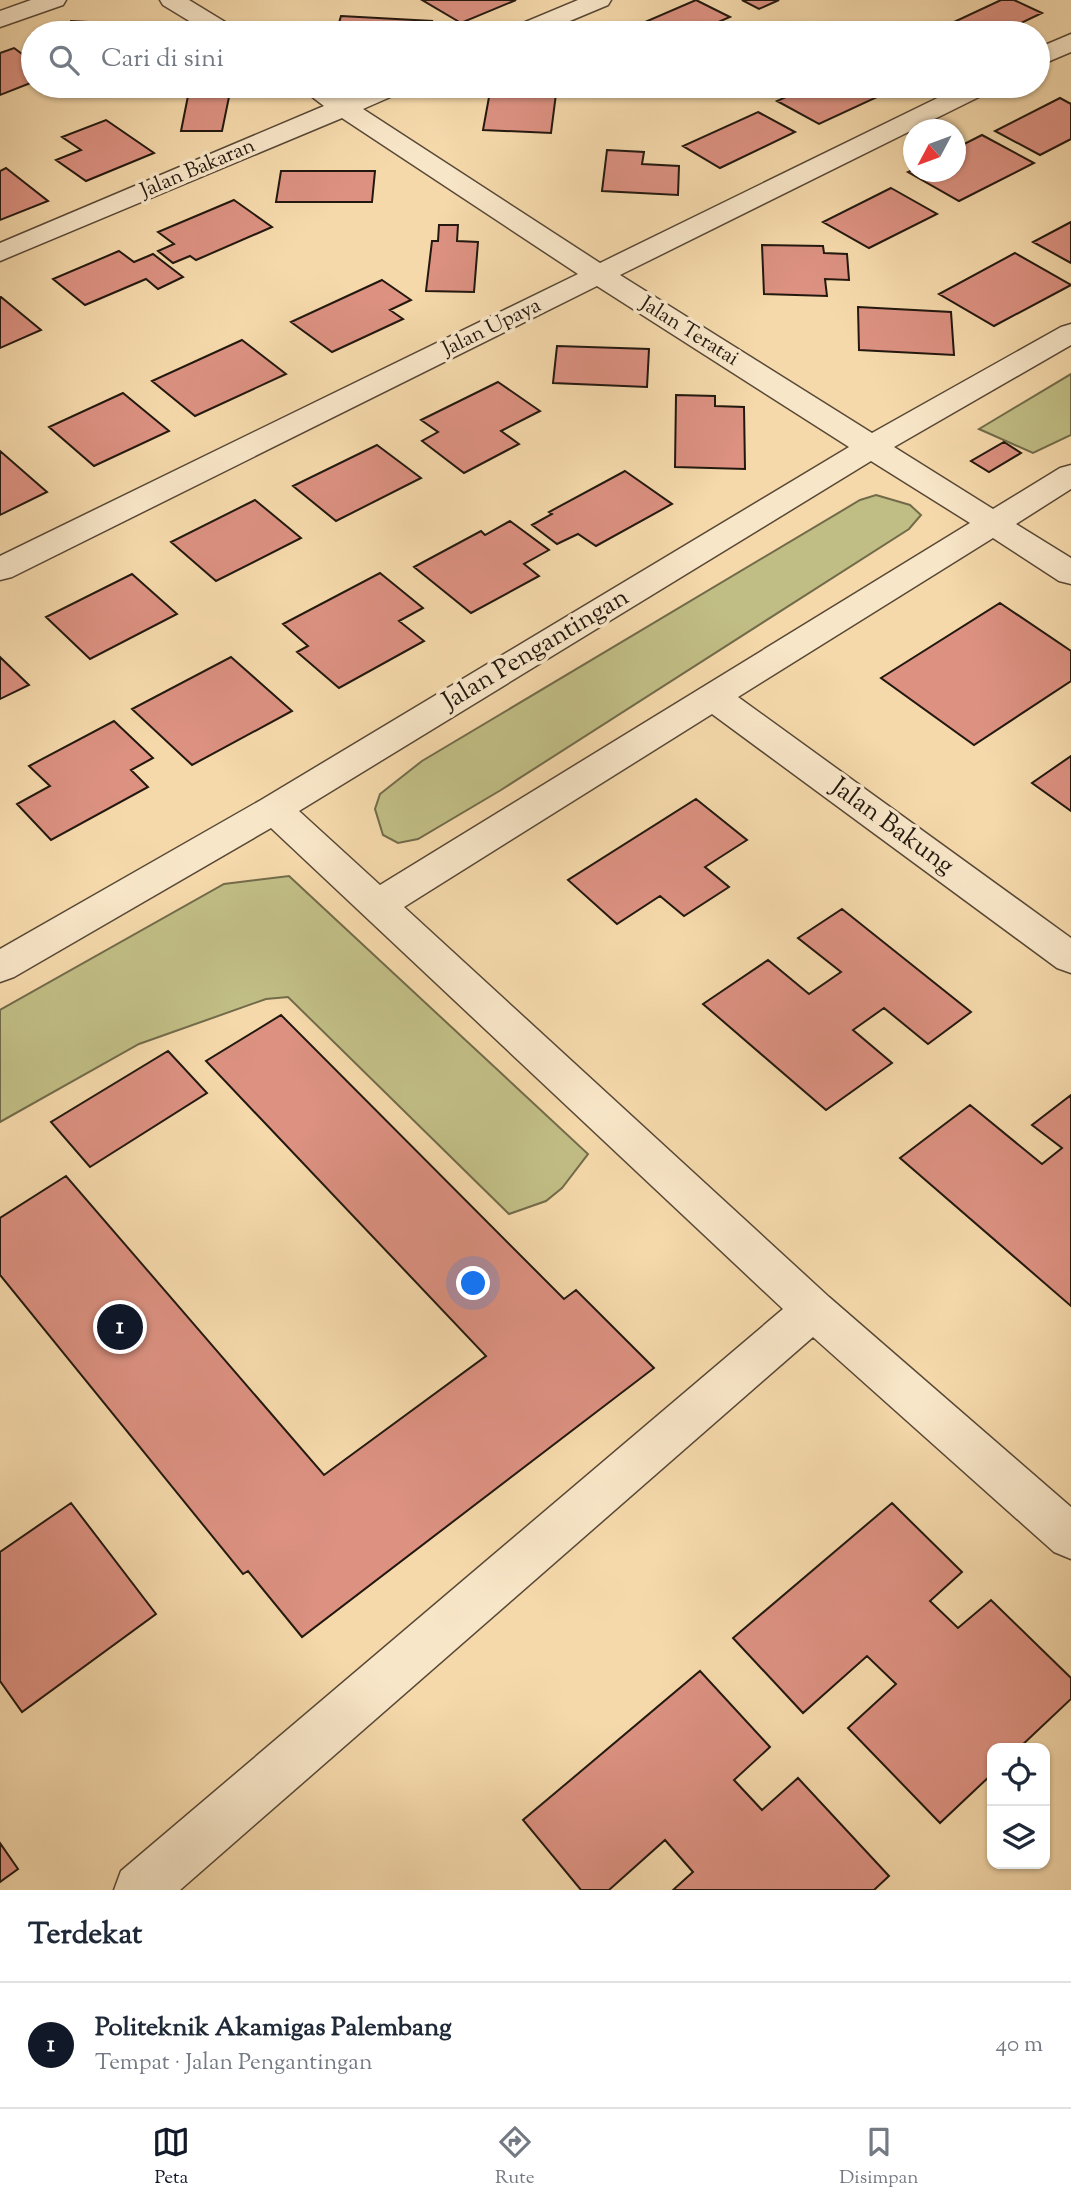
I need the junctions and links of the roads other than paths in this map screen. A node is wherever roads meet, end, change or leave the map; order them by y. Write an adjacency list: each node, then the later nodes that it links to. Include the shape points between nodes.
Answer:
1 (54, 0): 4 (street)
2 (172, 0): 5 (street)
3 (598, 0): 6 (street)
4 (0, 20)
5 (206, 21)
6 (548, 21)
7 (1071, 42): 8 (street)
8 (1050, 52)
9 (330, 98): 12 (street, Jalan Teratai)
10 (366, 98): 12 (street, Jalan Bakaran)
11 (958, 98): 14 (street, Jalan Upaya)
12 (345, 107): 13 (street, Jalan Bakaran); 14 (street, Jalan Teratai)
13 (0, 253)
14 (599, 275): 16 (street, Jalan Teratai); 19 (street, Jalan Upaya)
15 (1071, 333): 16 (street, Jalan Pengantingan)
16 (872, 447): 18 (street, Jalan Teratai); 22 (street, Jalan Pengantingan)
17 (1071, 475): 18 (street)
18 (993, 524): 20 (street, Jalan Teratai); 21 (street)
19 (0, 569)
20 (1071, 573)
21 (712, 696): 23 (street); 24 (street, Jalan Bakung)
22 (274, 809): 23 (street); 25 (street, Jalan Pengantingan)
23 (377, 905): 26 (street)
24 (1071, 958)
25 (0, 967)
26 (813, 1310): 27 (street); 28 (street)
27 (1071, 1537)
28 (140, 1890)

